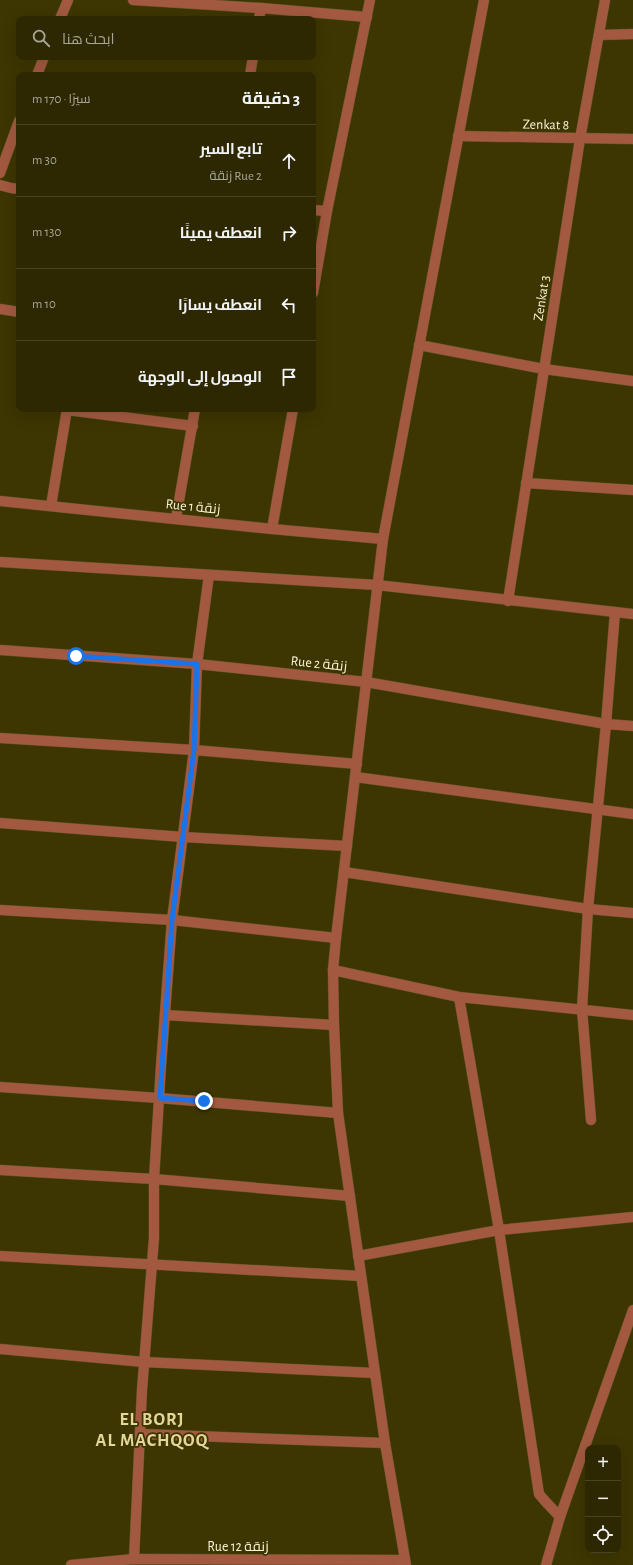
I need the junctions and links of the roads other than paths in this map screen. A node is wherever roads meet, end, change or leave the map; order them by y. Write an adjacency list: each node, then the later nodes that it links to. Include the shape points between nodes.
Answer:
1 (68, 0): 7 (street)
2 (133, 0): 6 (street)
3 (370, 0): 9 (street)
4 (484, 0): 17 (street)
5 (605, 0): 11 (street, Zenkat 3)
6 (261, 8): 8 (street); 9 (street)
7 (61, 16)
8 (260, 16)
9 (367, 17): 24 (street)
10 (633, 34): 11 (street)
11 (599, 35): 18 (street, Zenkat 3)
12 (43, 60): 14 (street)
13 (252, 60): 15 (street)
14 (38, 72)
15 (250, 72)
16 (16, 129): 20 (street)
17 (458, 136): 18 (street, Zenkat 8); 28 (street)
18 (580, 139): 19 (street, Zenkat 8); 29 (street, Zenkat 3)
19 (633, 139)
20 (0, 173)
21 (0, 185): 22 (street)
22 (16, 189)
23 (316, 210): 24 (street)
24 (327, 211): 25 (street)
25 (316, 275)
26 (0, 309): 27 (street)
27 (16, 312)
28 (419, 345): 29 (street); 42 (street)
29 (544, 369): 30 (street); 36 (street, Zenkat 3)
30 (633, 381)
31 (67, 412): 39 (street)
32 (83, 412): 35 (street)
33 (195, 412): 35 (street)
34 (292, 412): 41 (street)
35 (193, 426): 40 (street)
36 (526, 483): 37 (street); 46 (street, Zenkat 3)
37 (633, 490)
38 (0, 501): 39 (street, Rue 1 زنقة)
39 (51, 506): 40 (street, Rue 1 زنقة)
40 (176, 518): 41 (street, Rue 1 زنقة)
41 (272, 529): 42 (street, Rue 1 زنقة)
42 (383, 538): 45 (street)
43 (0, 562): 44 (street)
44 (209, 575): 45 (street); 50 (street)
45 (377, 585): 46 (street); 51 (street)
46 (508, 601): 47 (street)
47 (615, 612): 48 (street); 52 (street)
48 (633, 614)
49 (0, 650): 50 (street, Rue 2 زنقة)
50 (197, 664): 51 (street, Rue 2 زنقة); 55 (street)
51 (366, 682): 52 (street, Rue 2 زنقة); 56 (street)
52 (606, 724): 53 (street, Rue 2 زنقة); 58 (street)
53 (633, 726)
54 (0, 738): 55 (street)
55 (194, 750): 56 (street); 61 (street)
56 (356, 764): 57 (street)
57 (355, 777): 58 (street); 62 (street)
58 (598, 810): 59 (street); 64 (street)
59 (633, 814)
60 (0, 823): 61 (street)
61 (184, 837): 62 (street); 67 (street)
62 (347, 846): 63 (street)
63 (344, 872): 64 (street); 68 (street)
64 (588, 909): 66 (street); 71 (street)
65 (0, 910): 67 (street)
66 (633, 913)
67 (172, 920): 68 (street); 72 (street)
68 (336, 938): 69 (street)
69 (334, 970): 70 (street); 74 (street)
70 (459, 997): 71 (street); 83 (street)
71 (582, 1009): 73 (street); 78 (street)
72 (165, 1015): 74 (street); 76 (street)
73 (633, 1015)
74 (334, 1025): 77 (street)
75 (0, 1087): 76 (street)
76 (160, 1098): 77 (street); 80 (street)
77 (338, 1113): 81 (street)
78 (592, 1120)
79 (0, 1170): 80 (street)
80 (154, 1178): 81 (street); 86 (street)
81 (350, 1196): 85 (street)
82 (633, 1217): 83 (street)
83 (499, 1230): 85 (street); 94 (street, via 539,1494)
84 (0, 1256): 86 (street)
85 (358, 1256): 87 (street)
86 (152, 1265): 87 (street); 90 (street)
87 (361, 1276): 91 (street)
88 (633, 1310): 94 (street)
89 (0, 1349): 90 (street)
90 (144, 1362): 91 (street); 92 (street)
91 (375, 1373): 93 (street)
92 (141, 1434): 93 (street); 95 (street)
93 (385, 1443): 96 (street)
94 (560, 1517): 98 (street)
95 (134, 1560): 96 (street, Rue 12 زنقة); 97 (street, Rue 12 زنقة)
96 (405, 1562)
97 (71, 1565)
98 (546, 1565)

